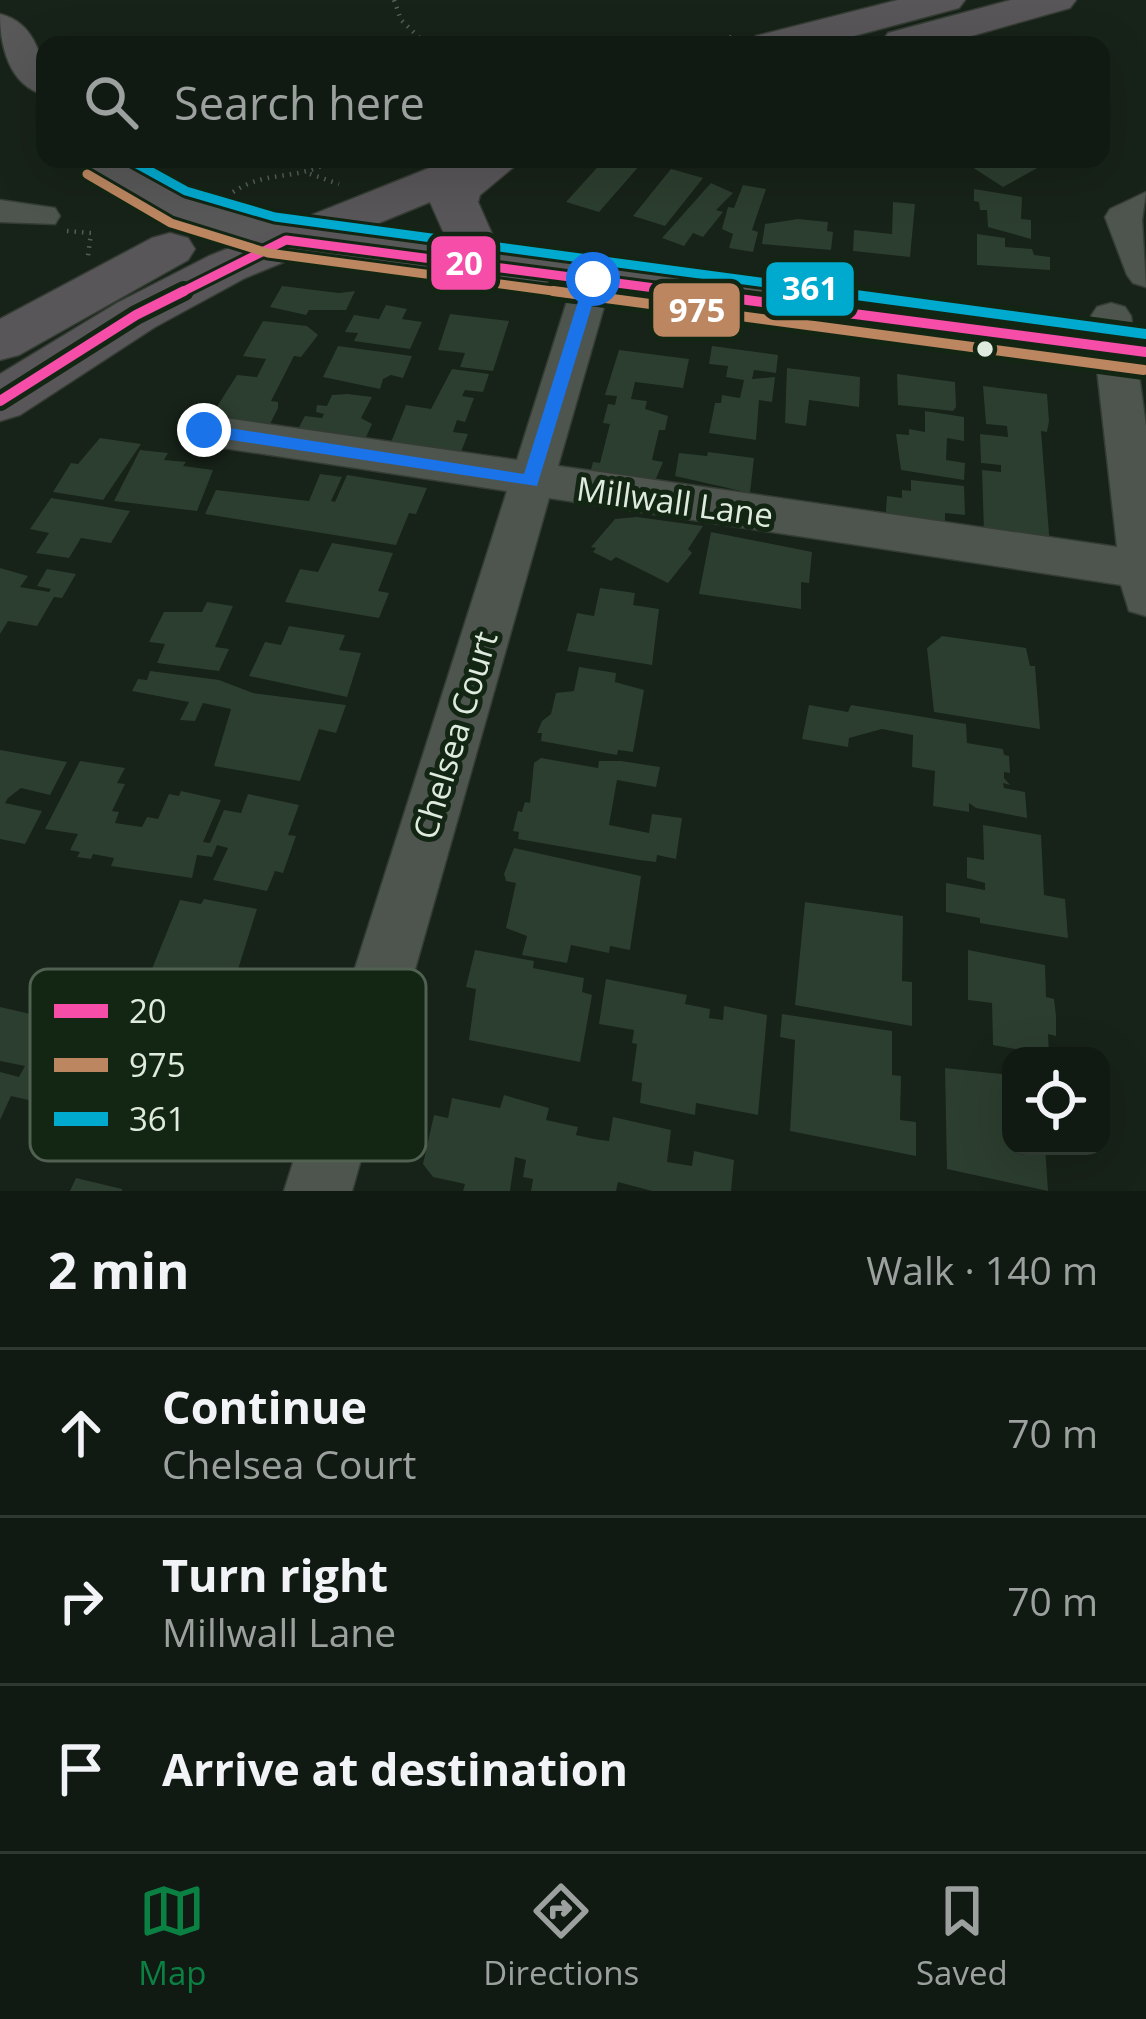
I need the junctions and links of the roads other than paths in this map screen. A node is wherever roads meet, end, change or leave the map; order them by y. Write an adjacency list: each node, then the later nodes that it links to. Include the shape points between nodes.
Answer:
1 (945, 0): 4 (highway)
2 (1056, 0): 5 (highway)
3 (0, 25): 6 (main road)
4 (806, 36)
5 (924, 36)
6 (36, 71)
7 (125, 168): 11 (main road)
8 (372, 168): 13 (highway)
9 (473, 168): 16 (highway)
10 (486, 168): 18 (highway, via 454,202)
11 (156, 178): 13 (main road); 17 (main road); 21 (highway, via 158,214 134,248)
12 (1146, 203): 19 (street, via 1123,217)
13 (275, 207): 16 (highway); 17 (highway); 20 (main road); 24 (highway, via 136,315)
14 (0, 211): 15 (street)
15 (42, 216)
16 (346, 216): 18 (main road)
17 (226, 225): 23 (highway)
18 (468, 236): 22 (main road)
19 (1146, 275)
20 (593, 279): 22 (main road); 26 (street, Chelsea Court)
21 (0, 332)
22 (1129, 334): 27 (street)
23 (0, 342)
24 (0, 401)
25 (204, 430): 26 (street, Millwall Lane)
26 (530, 481): 27 (street, Millwall Lane); 28 (street, Chelsea Court)
27 (1145, 579)
28 (385, 969)
29 (328, 1161): 30 (street, Chelsea Court)
30 (319, 1191)

